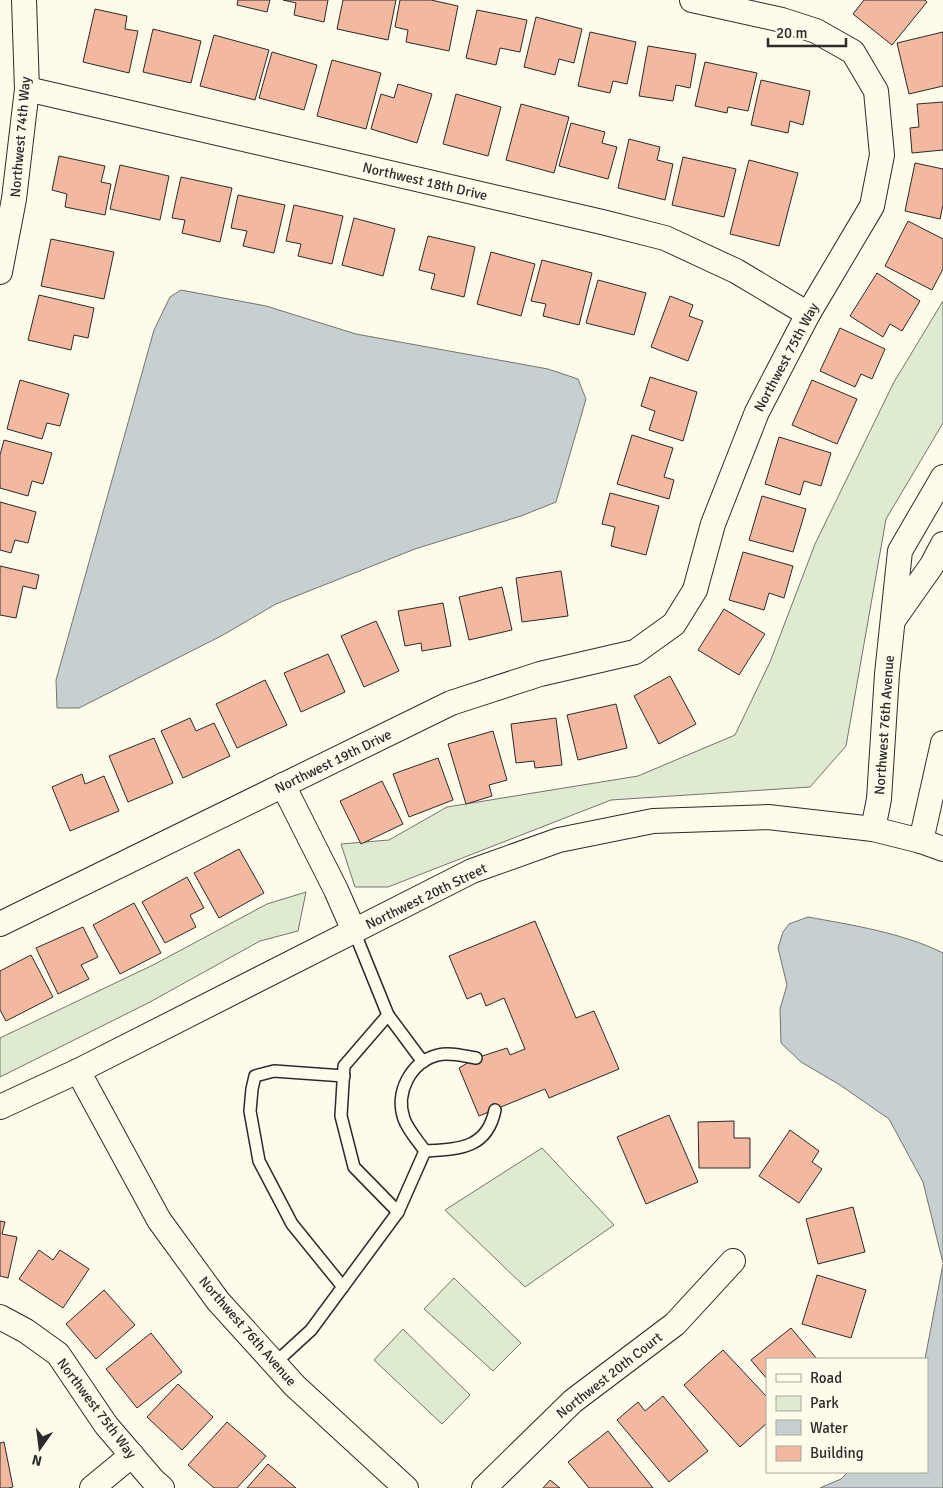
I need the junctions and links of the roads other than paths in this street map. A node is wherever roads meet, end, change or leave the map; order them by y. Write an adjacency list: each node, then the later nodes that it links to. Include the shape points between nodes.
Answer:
1 (24, 0): 3 (street, Northwest 74th Way)
2 (692, 0): 5 (street, Northwest 75th Way, via 816,31 853,52 876,91 882,155 872,206)
3 (27, 89): 4 (street, Northwest 74th Way, via 14,199); 5 (street, Northwest 18th Drive, via 665,238 736,271)
4 (0, 272)
5 (808, 314): 11 (street, Northwest 75th Way, via 757,412 713,524 695,590)
6 (943, 477): 7 (street, Northwest 76th Avenue)
7 (919, 518): 8 (street); 10 (street, Northwest 76th Avenue, via 900,551)
8 (943, 531)
9 (943, 544): 10 (street, Northwest 76th Avenue)
10 (893, 620): 14 (street, Northwest 76th Avenue, via 879,798)
11 (674, 624): 13 (street, Northwest 19th Drive, via 635,652 540,674 451,703)
12 (943, 743): 15 (street)
13 (283, 785): 17 (street, Northwest 19th Drive); 18 (street)
14 (873, 829): 15 (street, Northwest 20th Street); 18 (street, Northwest 20th Street, via 768,817 653,821 559,840 472,871)
15 (920, 841): 16 (street, Northwest 20th Street)
16 (943, 849)
17 (0, 924)
18 (354, 931): 19 (lane); 22 (street, Northwest 20th Street)
19 (388, 1015): 21 (lane); 23 (lane, via 344,1066)
20 (476, 1058): 21 (lane, via 437,1055)
21 (422, 1062): 26 (lane, via 403,1087 401,1104 404,1119)
22 (78, 1070): 24 (street, Northwest 20th Street); 31 (street, Northwest 76th Avenue, via 159,1220 218,1301)
23 (344, 1076): 27 (lane, via 341,1116 354,1167); 29 (lane, via 274,1071 255,1076 250,1111 260,1161 292,1224)
24 (0, 1107)
25 (495, 1110): 26 (lane, via 492,1124 470,1145)
26 (425, 1151): 27 (lane)
27 (398, 1212): 29 (lane)
28 (733, 1261): 36 (street, Northwest 20th Court, via 675,1324 573,1401)
29 (343, 1287): 31 (lane, via 311,1330)
30 (1, 1317): 32 (street, Northwest 75th Way, via 58,1354 106,1425)
31 (275, 1364): 35 (street, Northwest 76th Avenue)
32 (132, 1455): 33 (street); 34 (street, Northwest 75th Way)
33 (92, 1488)
34 (162, 1488)
35 (406, 1488)
36 (484, 1488)

